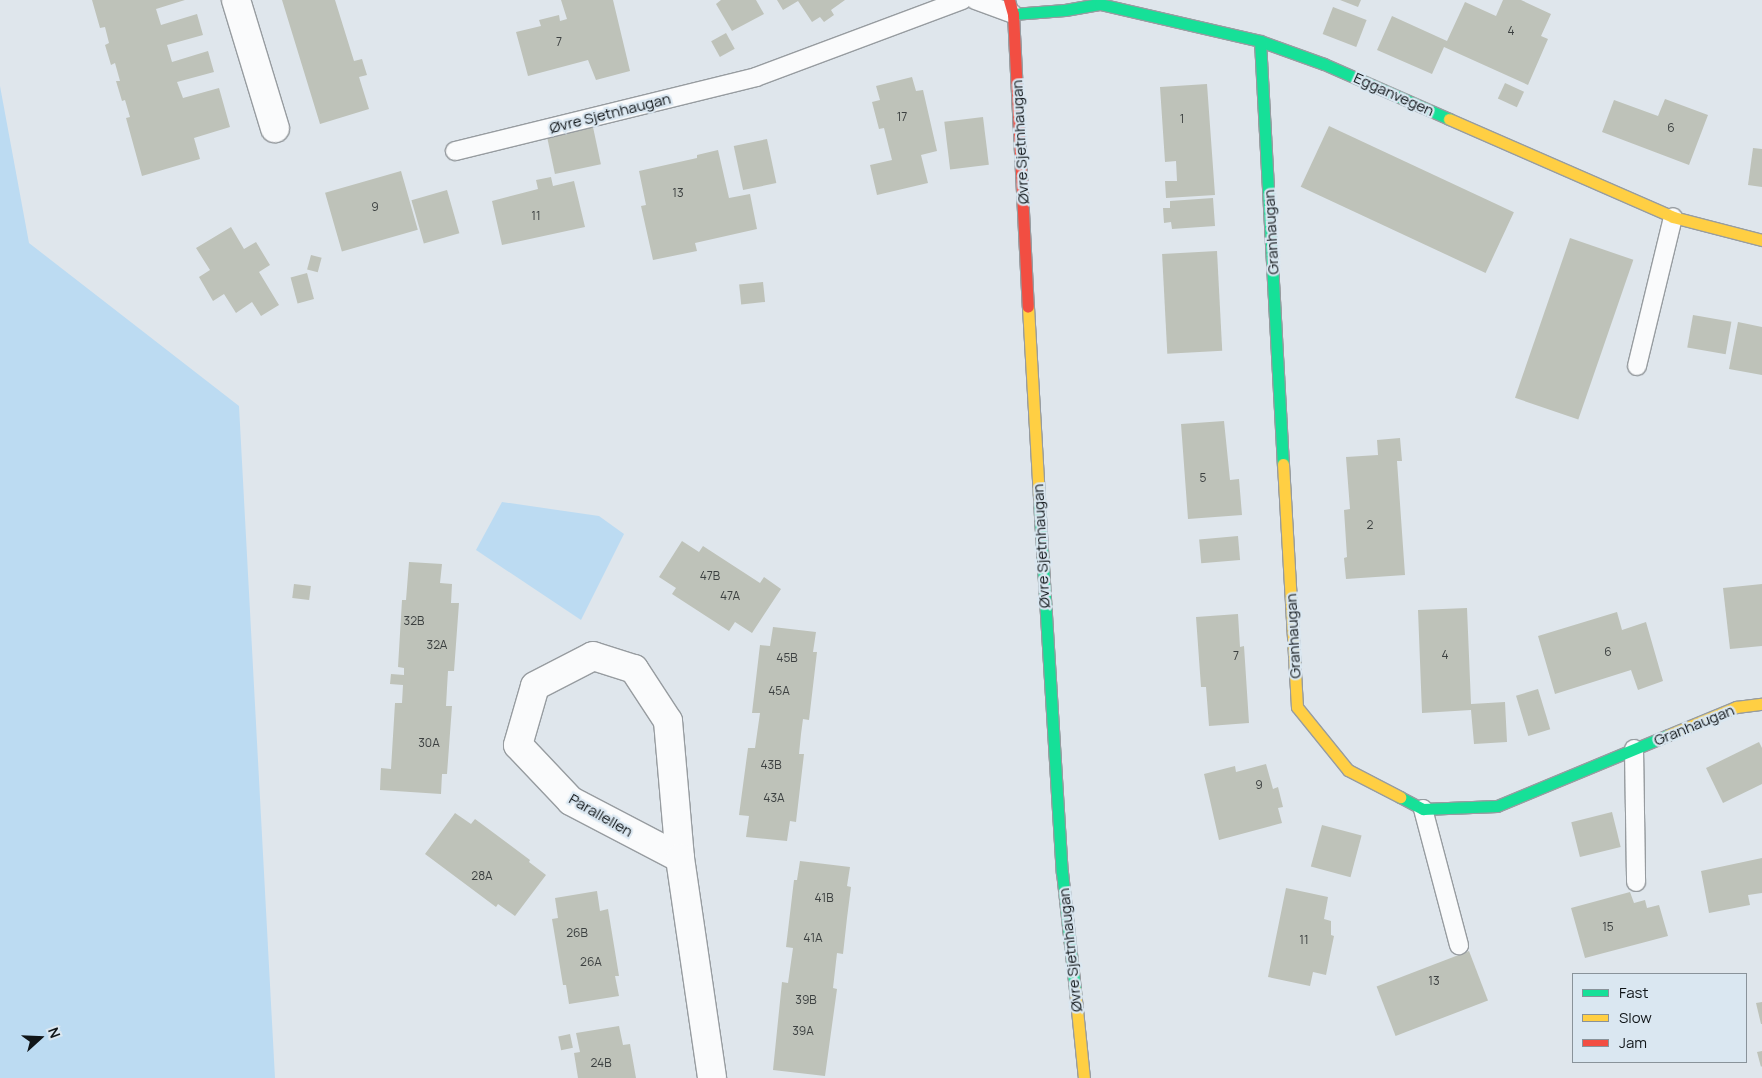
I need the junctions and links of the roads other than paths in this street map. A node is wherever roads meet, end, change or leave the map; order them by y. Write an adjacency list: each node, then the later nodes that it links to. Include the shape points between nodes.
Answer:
1 (236, 0): 7 (street)
2 (962, 0): 8 (lane, Øvre Sjetnhaugan, via 756,76)
3 (975, 0): 5 (lane)
4 (1101, 2): 5 (street, Egganvegen, via 1065,10); 6 (street, Egganvegen)
5 (1011, 7): 19 (street, Øvre Sjetnhaugan, via 1062,872)
6 (1260, 41): 9 (street, Egganvegen, via 1324,64); 14 (street, Granhaugan, via 1297,707 1348,770)
7 (276, 128)
8 (455, 151)
9 (1673, 217): 10 (street, Egganvegen); 11 (lane)
10 (1762, 240)
11 (1637, 366)
12 (1762, 704): 13 (street, Granhaugan, via 1736,707)
13 (1634, 749): 14 (street, Granhaugan, via 1497,806); 16 (lane)
14 (1422, 810): 17 (lane)
15 (680, 858): 15 (street, Parallellen, via 668,721 634,669 593,656 535,686 518,745 571,801); 18 (street, Parallellen)
16 (1636, 882)
17 (1459, 945)
18 (712, 1078)
19 (1084, 1078)

